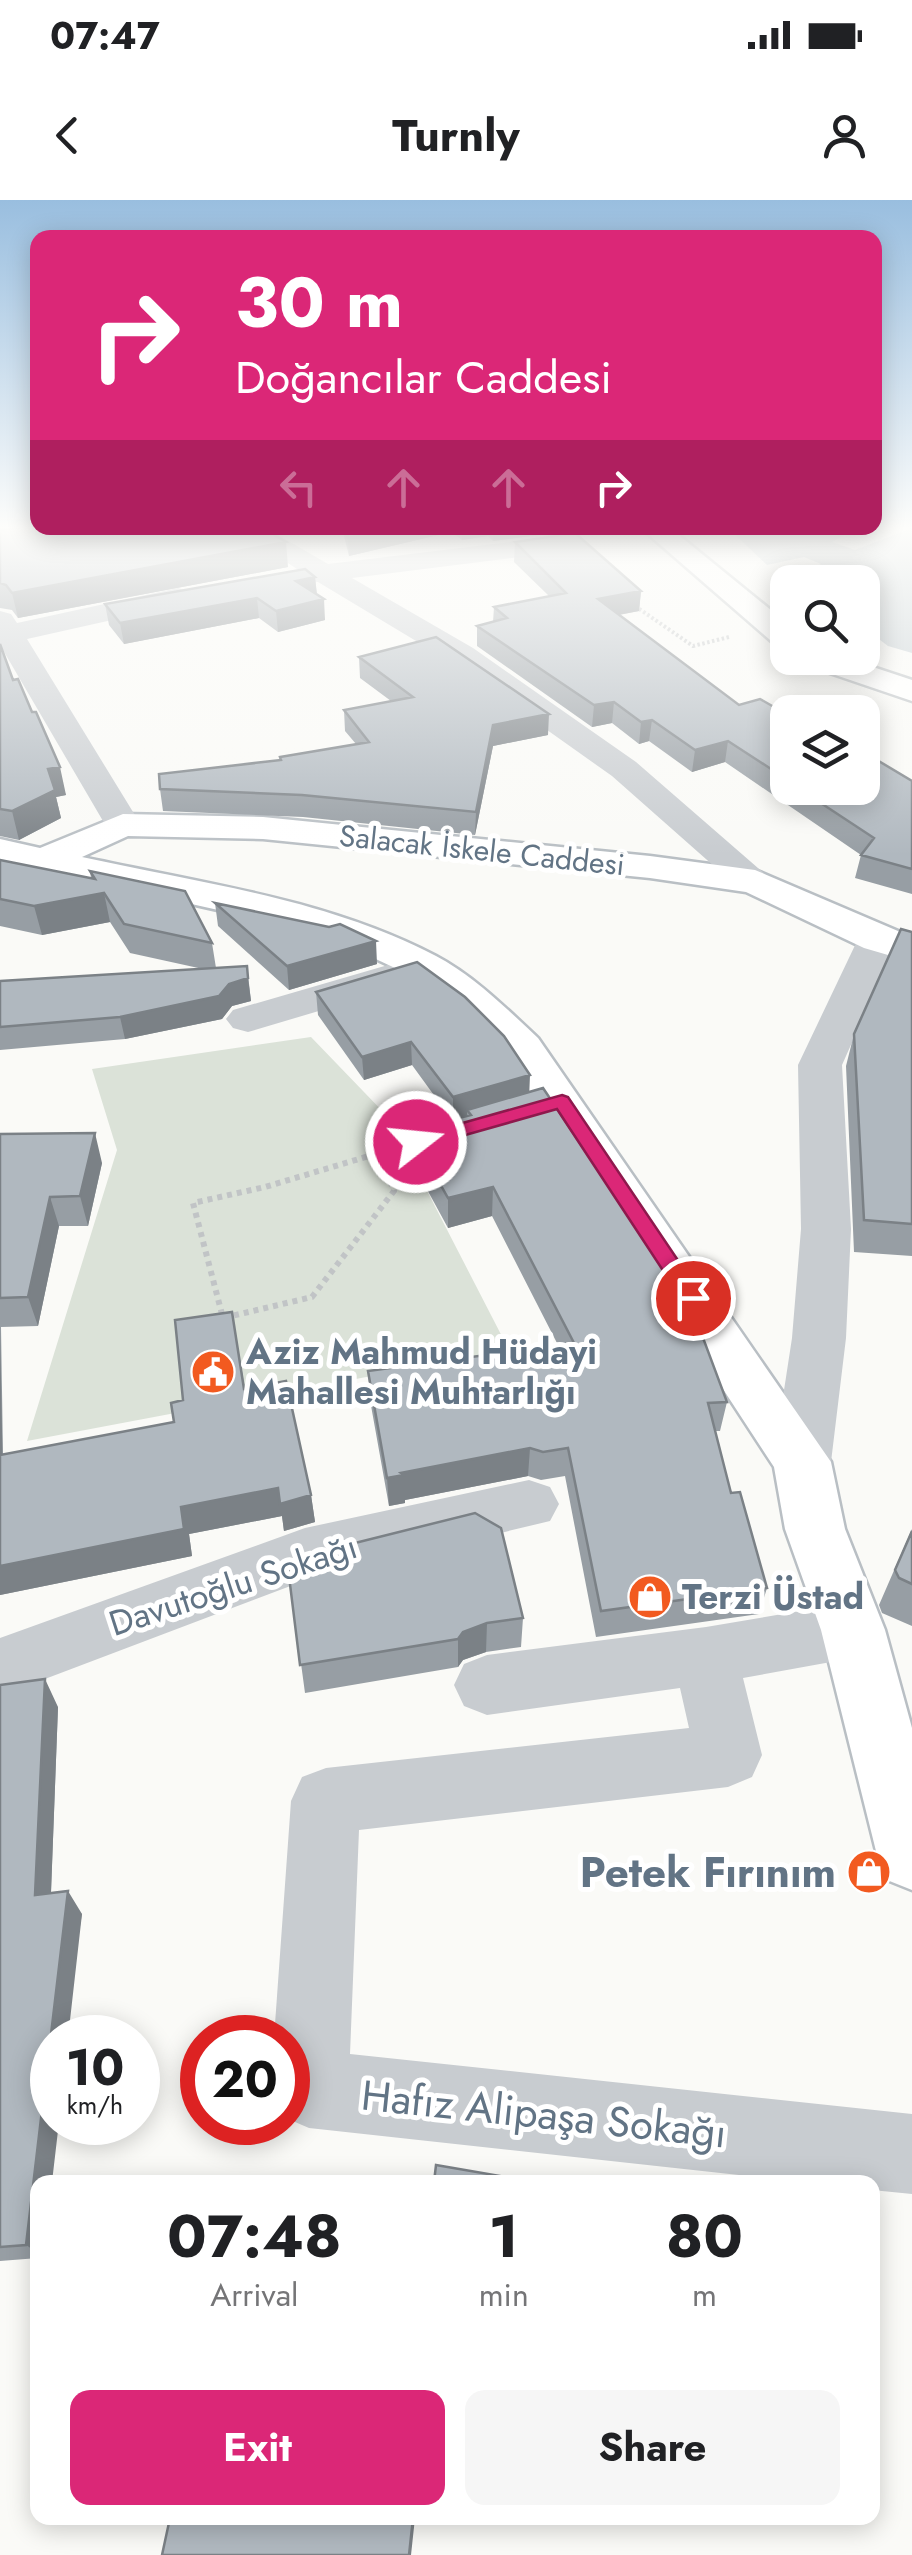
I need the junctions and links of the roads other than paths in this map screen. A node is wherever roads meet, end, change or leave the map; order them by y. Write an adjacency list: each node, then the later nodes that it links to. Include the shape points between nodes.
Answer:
1 (6, 635): 7 (street)
2 (429, 635): 10 (street, via 624,769)
3 (880, 660): 4 (street)
4 (912, 670)
5 (866, 675): 6 (street)
6 (912, 691)
7 (123, 825): 9 (street, Salacak İskele Caddesi); 10 (street, Salacak İskele Caddesi, via 282,830)
8 (0, 850): 9 (street)
9 (44, 859): 12 (street, via 333,924)
10 (755, 882): 11 (street, Salacak İskele Caddesi)
11 (895, 945): 16 (street, via 820,1065 826,1229)
12 (425, 966): 13 (street); 16 (street, via 522,1048 544,1107)
13 (248, 1019)
14 (470, 1127): 15 (lane)
15 (379, 1152)
16 (802, 1462): 18 (street, via 815,1528)
17 (529, 1504): 20 (street, Davutoğlu Sokağı, via 305,1554)
18 (853, 1630): 19 (street); 22 (street)
19 (706, 1656): 21 (street); 23 (street, Hafız Alipaşa Sokağı, via 728,1755 326,1801 309,2088)
20 (0, 1666)
21 (488, 1686)
22 (910, 1845)
23 (912, 2154)

